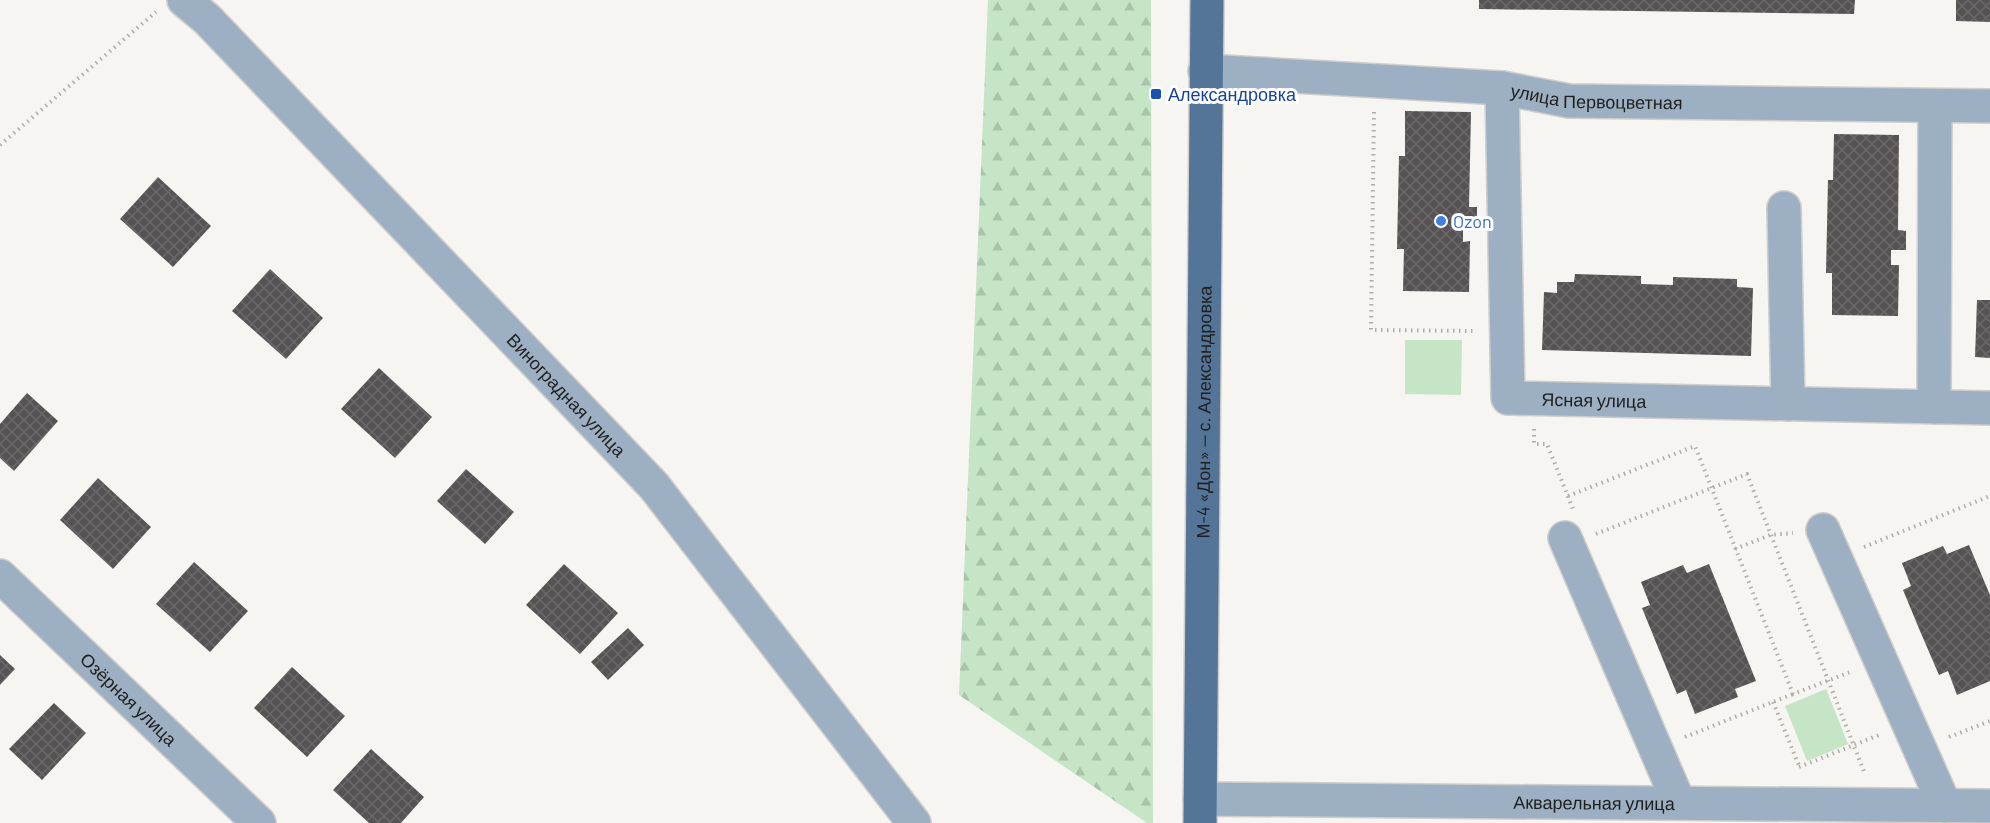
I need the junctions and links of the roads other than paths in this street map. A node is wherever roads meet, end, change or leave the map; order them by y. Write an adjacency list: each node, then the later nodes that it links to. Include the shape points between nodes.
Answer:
1 (1207, 0): 3 (main road, М-4 «Дон» — с. Александровка)
2 (196, 10): 19 (street, Виноградная улица, via 654,486)
3 (1206, 71): 4 (street, улица Первоцветная); 17 (main road, М-4 «Дон» — с. Александровка)
4 (1502, 88): 5 (street, улица Первоцветная, via 1569,101); 8 (street, Ясная улица, via 1508,398)
5 (1935, 106): 6 (street, улица Первоцветная); 9 (street)
6 (1990, 106)
7 (1784, 208): 8 (street)
8 (1788, 404): 9 (street, Ясная улица)
9 (1934, 407): 10 (street, Ясная улица)
10 (1990, 408)
11 (1578, 527): 14 (street, via 1656,749)
12 (1830, 544): 15 (street)
13 (0, 576): 18 (street, Озёрная улица)
14 (1679, 803): 15 (street, Акварельная улица); 17 (street, Акварельная улица)
15 (1945, 806): 16 (street, Акварельная улица)
16 (1990, 806)
17 (1200, 811)
18 (259, 823)
19 (914, 823)

